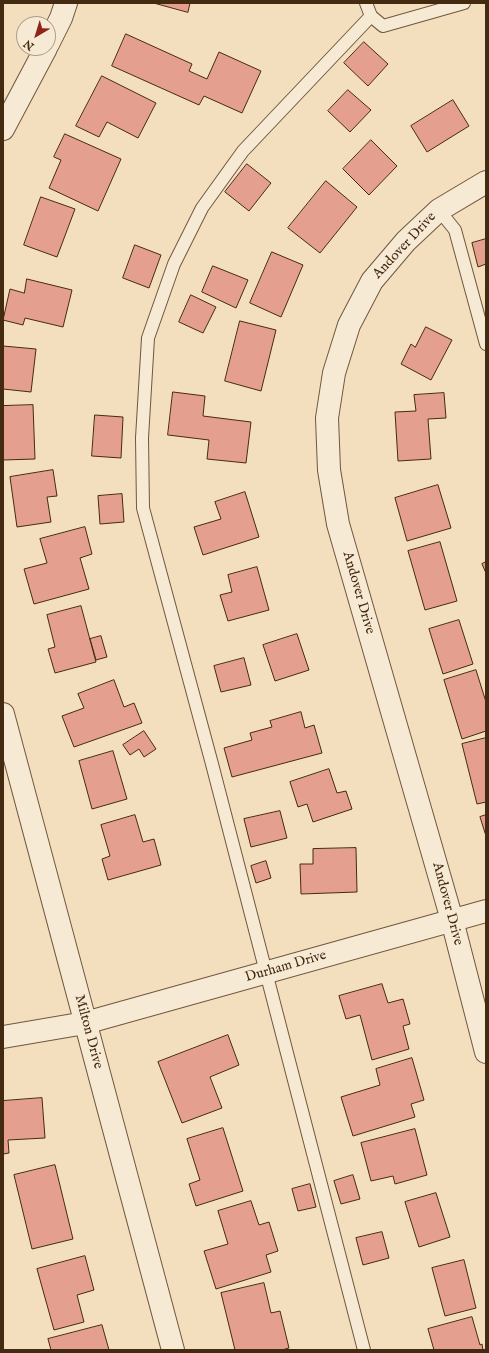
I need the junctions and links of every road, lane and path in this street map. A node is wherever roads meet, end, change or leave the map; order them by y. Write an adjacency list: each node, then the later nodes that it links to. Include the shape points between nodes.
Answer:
1 (66, 3): 5 (street)
2 (366, 3): 4 (lane)
3 (464, 3): 4 (lane, via 383,26)
4 (371, 16): 14 (lane, via 243,151 202,208 174,264 148,338 142,438 142,508 212,764)
5 (56, 28)
6 (42, 56): 7 (street)
7 (3, 129)
8 (486, 182): 9 (street, Andover Drive)
9 (439, 210): 10 (lane, via 454,230); 13 (street, Andover Drive, via 406,241 372,281 349,325 334,373 328,426 329,470 338,524)
10 (486, 344)
11 (3, 714): 15 (street, Milton Drive)
12 (486, 911): 13 (street, Durham Drive)
13 (452, 920): 14 (street, Durham Drive); 17 (street, Andover Drive)
14 (265, 972): 15 (street, Durham Drive); 19 (lane)
15 (86, 1023): 16 (street, Durham Drive); 18 (street, Milton Drive)
16 (3, 1037)
17 (486, 1052)
18 (173, 1350)
19 (364, 1350)

